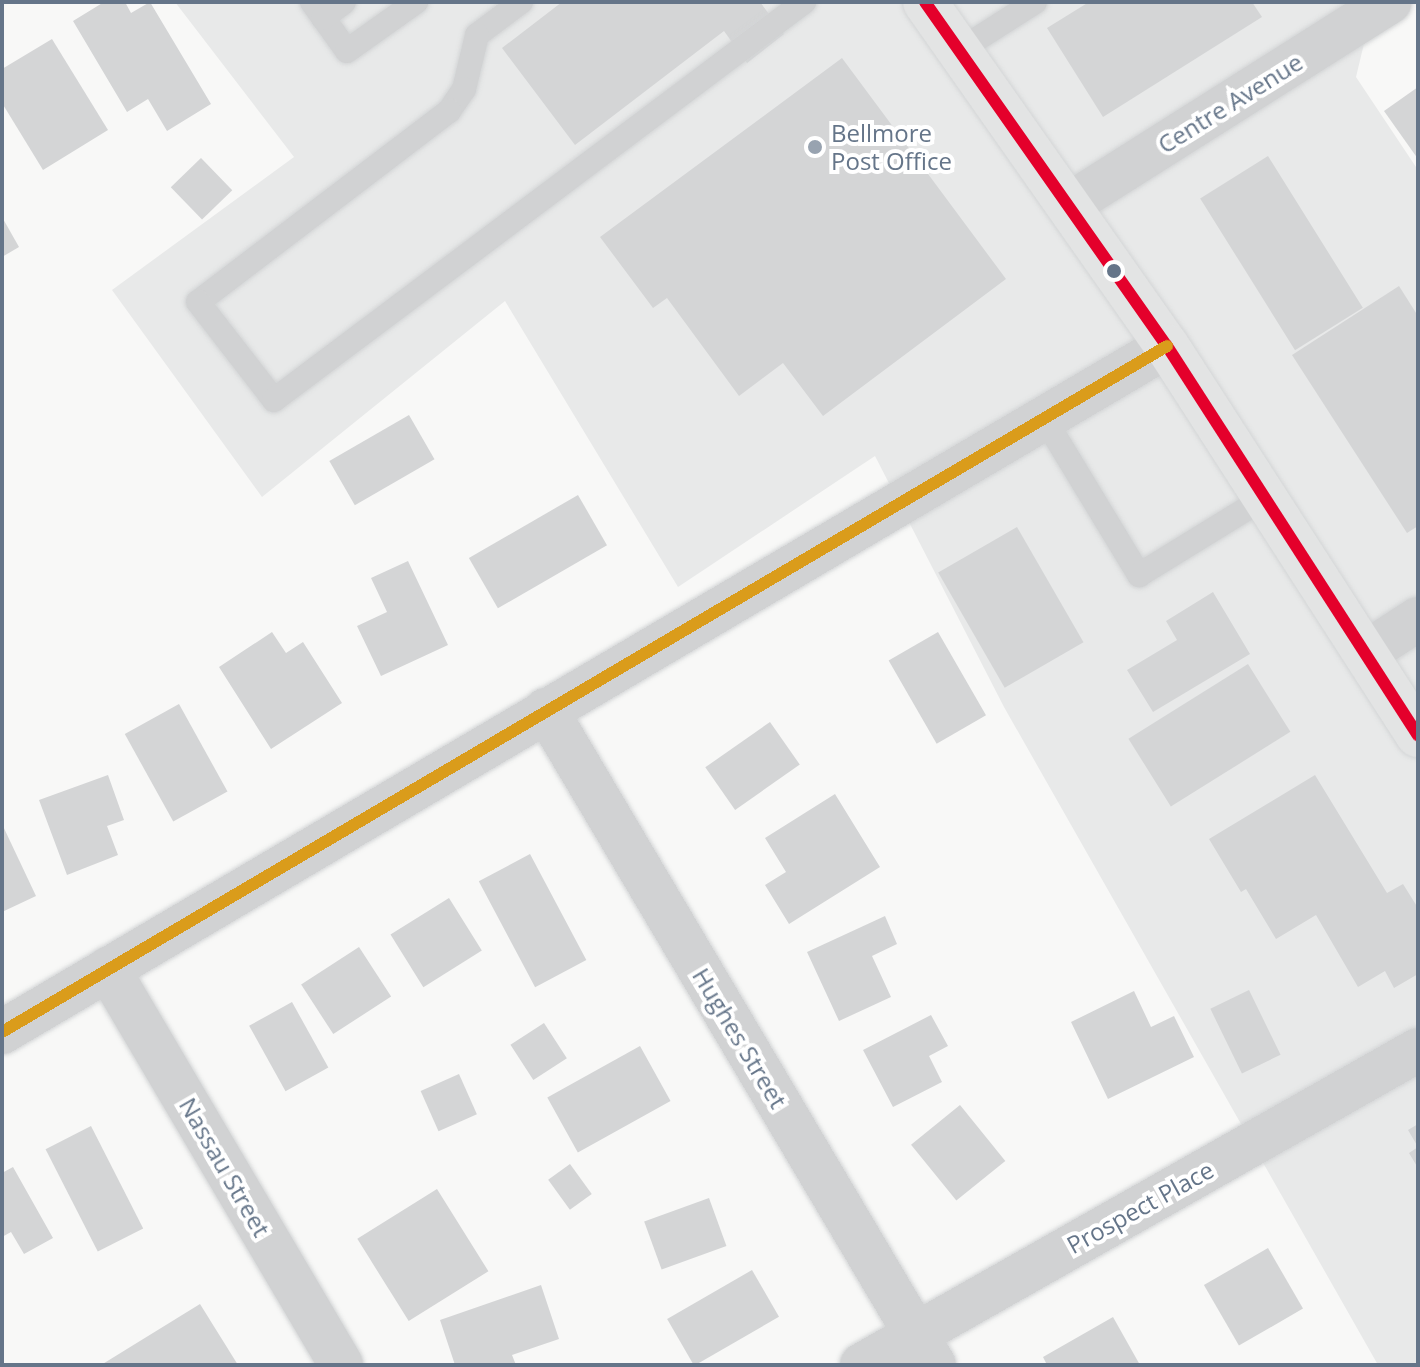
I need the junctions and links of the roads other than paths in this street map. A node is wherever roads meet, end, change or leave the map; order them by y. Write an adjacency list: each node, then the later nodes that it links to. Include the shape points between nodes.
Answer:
1 (344, 2): 8 (lane)
2 (416, 2): 8 (lane, via 347,51)
3 (521, 2): 4 (lane, via 477,35 464,89 449,111 198,302 274,400)
4 (804, 2)
5 (925, 2): 9 (main road)
6 (1035, 2): 9 (lane)
7 (1365, 9): 10 (street, Centre Avenue)
8 (318, 10)
9 (960, 50): 10 (main road)
10 (1070, 204): 11 (main road)
11 (1167, 346): 12 (street); 13 (main road)
12 (1044, 418): 13 (lane, via 1139,575); 16 (street)
13 (1266, 497): 15 (main road)
14 (1418, 619): 15 (street)
15 (1367, 652): 17 (main road)
16 (546, 710): 18 (street); 21 (street, Hughes Street)
17 (1418, 735)
18 (108, 969): 19 (street); 22 (street, Nassau Street)
19 (2, 1032)
20 (1418, 1050): 21 (street, Prospect Place)
21 (924, 1349): 23 (street, Prospect Place)
22 (341, 1365)
23 (862, 1365)

